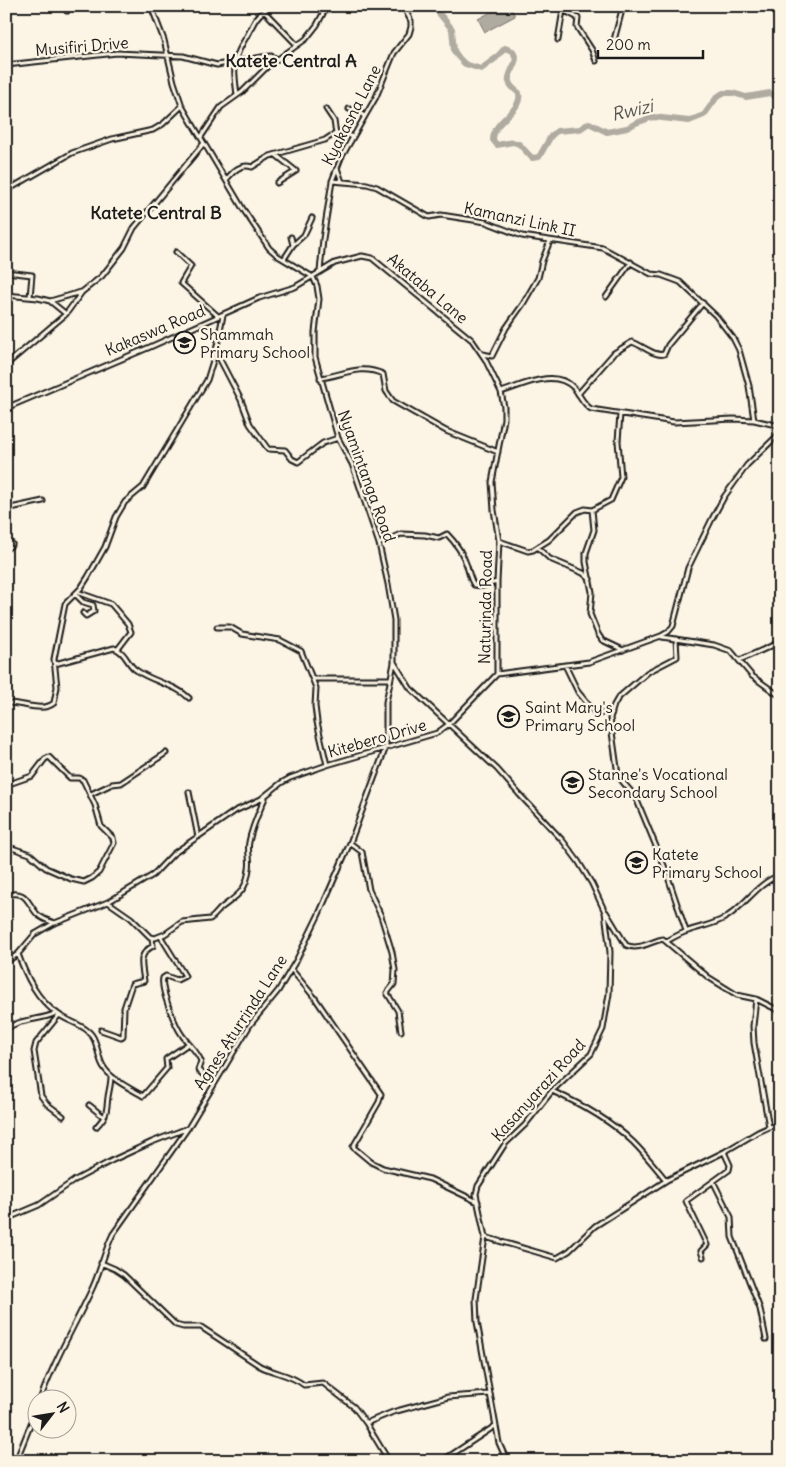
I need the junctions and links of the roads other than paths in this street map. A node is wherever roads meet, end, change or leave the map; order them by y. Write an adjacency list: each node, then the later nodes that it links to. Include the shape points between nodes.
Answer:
1 (68, 6): 10 (street)
2 (151, 6): 15 (street)
3 (268, 6): 11 (street)
4 (327, 6): 14 (street, via 317,25)
5 (346, 6): 6 (street)
6 (373, 6)
7 (404, 6): 24 (street, Kyakasna Lane, via 411,27 394,53)
8 (623, 6): 13 (street)
9 (562, 8): 12 (street); 17 (street, via 578,18 577,27)
10 (67, 11)
11 (264, 11): 14 (street); 18 (street, via 256,18)
12 (558, 40)
13 (614, 40)
14 (297, 46): 16 (street)
15 (168, 55): 18 (street, Musifiri Drive, via 217,65); 19 (street, Musifiri Drive, via 109,53); 21 (street)
16 (277, 58): 18 (street, Musifiri Drive, via 262,57); 20 (street)
17 (596, 61)
18 (234, 63): 20 (street)
19 (6, 65)
20 (237, 95): 27 (street, via 221,107)
21 (182, 106): 27 (street); 35 (street, via 153,130 112,139 72,153)
22 (326, 109): 25 (street, via 334,121)
23 (349, 109): 24 (street, via 360,111)
24 (364, 117): 26 (street, Kyakasna Lane)
25 (336, 134): 26 (street, via 341,132); 29 (street)
26 (353, 136): 30 (street, Kyakasna Lane)
27 (201, 138): 28 (street)
28 (204, 143): 31 (street); 46 (street, via 134,228 111,267)
29 (276, 155): 31 (street, via 252,167 239,167); 34 (street, via 296,172)
30 (337, 167): 32 (street, Kyakasna Lane); 33 (street)
31 (226, 180): 41 (street, via 269,248)
32 (332, 181): 33 (street, Kamanzi Link II); 44 (street, Kyakasna Lane)
33 (342, 182): 38 (street, Kamanzi Link II, via 377,187 429,217 441,215 486,222 522,236)
34 (277, 183)
35 (6, 191)
36 (312, 218): 39 (street, via 304,235)
37 (291, 238): 39 (street)
38 (550, 241): 42 (street, Kamanzi Link II, via 603,248); 56 (street, via 538,278 492,356)
39 (293, 245): 41 (street)
40 (176, 252): 54 (street, via 191,266 181,282)
41 (284, 259): 45 (street)
42 (631, 262): 49 (street); 51 (street, Kamanzi Link II, via 651,274 680,282)
43 (6, 272): 48 (street, via 32,275)
44 (320, 272): 45 (street, Akataba Lane); 56 (street, Akataba Lane, via 351,258 372,258 472,340)
45 (313, 277): 53 (street, Kakaswa Road); 59 (street, Nyamintanga Road, via 319,299 315,357)
46 (82, 292): 50 (street); 52 (street)
47 (6, 295): 48 (street)
48 (30, 297): 50 (street)
49 (606, 297)
50 (50, 301): 52 (street)
51 (703, 303): 61 (street, via 664,354 658,355 632,342 614,353); 64 (street, Kamanzi Link II, via 726,328 739,350)
52 (66, 314): 57 (street)
53 (223, 315): 54 (street, Kakaswa Road); 55 (street)
54 (218, 316): 62 (street, Kakaswa Road)
55 (216, 351): 67 (street, via 250,424 268,449 285,450 298,462 324,443); 77 (street, via 201,390 143,487 117,514 99,559)
56 (482, 354): 60 (street, Akataba Lane)
57 (8, 360): 58 (street)
58 (6, 365)
59 (320, 378): 67 (street, Nyamintanga Road); 68 (street, via 358,369 379,372 383,374 386,391 393,401 446,431)
60 (501, 392): 61 (street, via 552,377 562,379); 68 (street, Akataba Lane, via 504,419)
61 (578, 394): 63 (street, via 591,409)
62 (6, 408)
63 (620, 414): 64 (street, via 674,422); 71 (street, via 618,441 622,477 611,500)
64 (754, 420): 65 (street)
65 (780, 426)
66 (780, 433): 80 (street, via 747,466 716,512 688,568 673,626)
67 (338, 438): 73 (street, Nyamintanga Road, via 352,464)
68 (498, 452): 72 (street, Naturinda Road, via 492,482)
69 (43, 501): 70 (street)
70 (6, 509)
71 (592, 510): 74 (street, via 577,512); 75 (street, via 594,530 586,553)
72 (499, 541): 74 (street, via 528,551); 76 (street, Naturinda Road)
73 (379, 544): 76 (street, via 401,534 439,538 447,534 461,554 474,585); 86 (street, Nyamintanga Road, via 394,620)
74 (538, 548): 75 (street, via 550,559)
75 (590, 579): 84 (street, via 590,614 595,628 602,640)
76 (496, 582): 89 (street, Naturinda Road)
77 (76, 593): 78 (street, via 83,602 93,605 94,612 86,616); 83 (street, via 111,604 128,624 131,632); 87 (street, via 66,604)
78 (83, 613)
79 (217, 626): 90 (street, via 294,646 300,651)
80 (661, 636): 81 (street); 84 (street)
81 (676, 639): 85 (street, via 723,647); 95 (street, via 677,657 648,672 618,698)
82 (780, 642): 85 (street)
83 (118, 649): 87 (street); 93 (street, via 136,670)
84 (623, 650): 88 (street, via 589,662)
85 (740, 660): 92 (street, via 752,676)
86 (394, 662): 91 (street, Agnes Aturrinda Lane); 96 (street, via 410,688)
87 (55, 664): 94 (street, via 57,687 52,706)
88 (565, 665): 89 (street); 95 (street, via 578,692 597,715)
89 (497, 674): 96 (street, Kitebero Drive)
90 (313, 679): 91 (street); 99 (street, via 316,688 314,706)
91 (390, 680): 97 (street, Agnes Aturrinda Lane, via 386,702)
92 (780, 696)
93 (189, 698)
94 (6, 703)
95 (612, 713): 112 (street, via 611,732 618,775 636,798 665,868)
96 (449, 724): 97 (street, Kitebero Drive, via 438,733); 110 (street, Kasanyarazi Road, via 497,769 562,841 592,884)
97 (386, 747): 99 (street, Kitebero Drive); 105 (street, Agnes Aturrinda Lane)
98 (166, 753): 102 (street, via 124,782)
99 (326, 765): 103 (street, Kitebero Drive, via 280,783)
100 (6, 785): 102 (street, via 32,776 49,757 70,778 83,780)
101 (189, 792): 104 (street)
102 (91, 794): 106 (street, via 101,826 114,843 99,872 92,878 84,882 71,879 46,868 30,854)
103 (266, 796): 104 (street, Kitebero Drive, via 235,811); 113 (street, via 251,830 247,854 249,868 242,891 210,919 182,922)
104 (198, 837): 109 (street, Kitebero Drive, via 168,858 153,875)
105 (350, 843): 118 (street, Agnes Aturrinda Lane); 124 (street, via 362,852 369,890 392,952 394,984 387,993 398,1011)
106 (6, 846)
107 (780, 875): 112 (street, via 760,886 720,921)
108 (6, 895): 111 (street, via 25,897 40,916)
109 (108, 902): 111 (street, Kitebero Drive); 114 (street)
110 (605, 912): 115 (street, via 626,945 632,948 660,939); 128 (street, Kasanyarazi Road, via 610,952 603,1029 591,1054)
111 (55, 923): 116 (street, Kitebero Drive, via 35,934)
112 (686, 931): 115 (street)
113 (161, 937): 114 (street); 125 (street, via 185,976 178,980 166,976 161,983)
114 (152, 938): 123 (street, via 152,946 144,951 142,957 144,981 132,984 126,999 123,1036)
115 (667, 941): 119 (street, via 708,977 737,995)
116 (18, 954): 117 (street, Kitebero Drive); 121 (street, via 34,988)
117 (6, 962)
118 (291, 969): 127 (street, Agnes Aturrinda Lane, via 278,992 250,1025); 139 (street, via 315,998 380,1094 379,1102 353,1147 383,1168 430,1179)
119 (756, 999): 120 (street); 133 (street, via 752,1026)
120 (780, 1012)
121 (58, 1014): 122 (street, via 17,1022); 126 (street, via 90,1032 102,1064); 130 (street, via 34,1050 41,1096)
122 (6, 1029)
123 (101, 1030)
124 (401, 1031)
125 (188, 1044): 126 (street, via 166,1059 167,1068 143,1096); 127 (street, via 201,1061 198,1070)
126 (111, 1076): 131 (street)
127 (214, 1084): 135 (street, Agnes Aturrinda Lane)
128 (552, 1091): 137 (street, via 575,1101 616,1128); 139 (street, Kasanyarazi Road, via 525,1126 505,1144 478,1186)
129 (89, 1105): 131 (street)
130 (63, 1116)
131 (104, 1117): 134 (street)
132 (780, 1125): 133 (street)
133 (769, 1127): 136 (street)
134 (96, 1128)
135 (188, 1128): 140 (street, via 113,1160 75,1180 39,1205); 143 (street, Agnes Aturrinda Lane, via 113,1234)
136 (724, 1152): 137 (street); 138 (street, via 730,1168)
137 (667, 1180): 141 (street, via 595,1226 557,1258)
138 (714, 1183): 142 (street, via 686,1202 707,1245 701,1251); 144 (street, via 731,1217 732,1237 760,1309)
139 (478, 1202): 141 (street, Kasanyarazi Road)
140 (6, 1219)
141 (485, 1237): 146 (street, Kasanyarazi Road, via 476,1299)
142 (703, 1258)
143 (101, 1263): 145 (street, Agnes Aturrinda Lane); 147 (street, via 124,1275 176,1325 201,1327 260,1366 295,1378 304,1385 323,1383 354,1407)
144 (766, 1339)
145 (44, 1390)
146 (489, 1394): 147 (street, via 448,1397); 148 (street, Kasanyarazi Road)
147 (366, 1423): 151 (street)
148 (495, 1426): 152 (street); 153 (street, Kasanyarazi Road)
149 (28, 1431): 150 (street)
150 (16, 1461)
151 (389, 1461)
152 (442, 1461)
153 (507, 1461)

